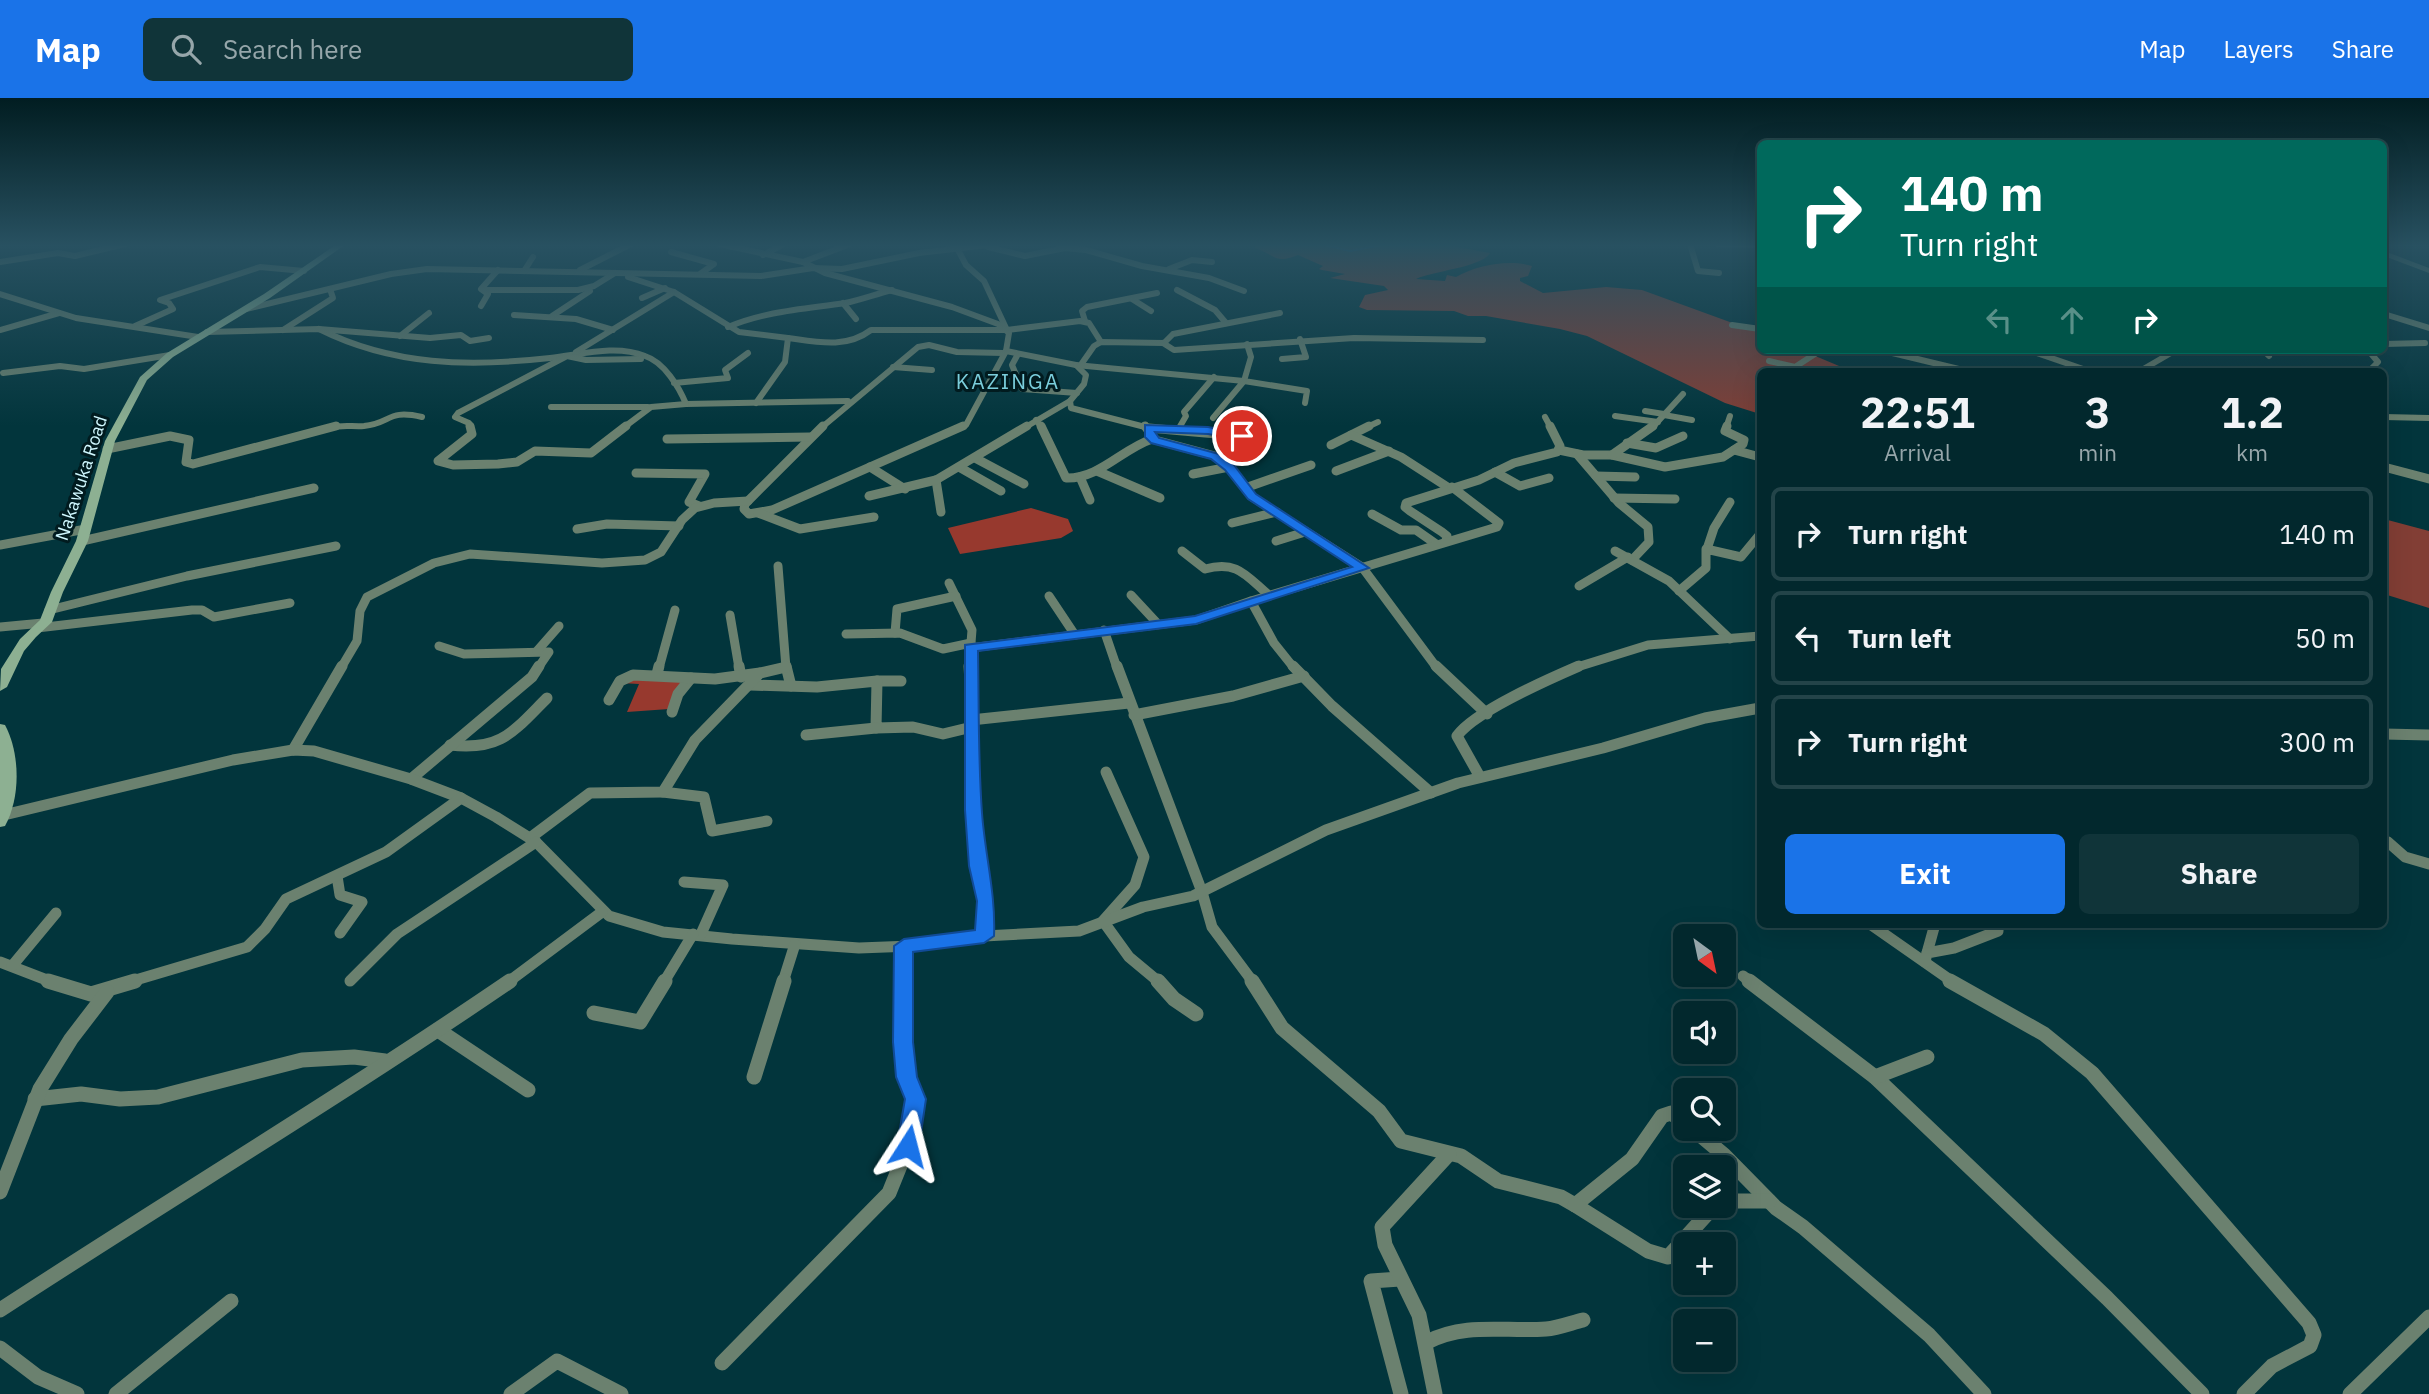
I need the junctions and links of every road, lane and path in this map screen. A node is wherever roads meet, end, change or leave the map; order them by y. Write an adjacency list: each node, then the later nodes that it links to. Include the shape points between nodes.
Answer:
1 (32, 304): 18 (street)
2 (171, 304): 28 (street, via 170,311)
3 (253, 304): 16 (main road, Nakawuka Road)
4 (265, 304): 16 (street)
5 (324, 304): 33 (street)
6 (568, 304): 23 (street)
7 (654, 304): 35 (street)
8 (694, 304): 29 (street)
9 (816, 304): 29 (street)
10 (844, 304): 24 (street)
11 (942, 304): 36 (street)
12 (995, 304): 36 (street)
13 (1106, 304): 25 (street, via 1084,309)
14 (1141, 304): 17 (street)
15 (1205, 304): 26 (street)
16 (246, 309): 37 (main road, Nakawuka Road)
17 (1151, 311)
18 (59, 313): 28 (street); 32 (street)
19 (429, 313): 38 (street)
20 (1280, 313): 26 (street)
21 (514, 315): 23 (street)
22 (2387, 315): 31 (street)
23 (552, 316): 35 (street)
24 (856, 319)
25 (1085, 321): 36 (street); 43 (street)
26 (1226, 323): 44 (street, via 1173,334)
27 (1732, 324): 30 (street)
28 (135, 326): 37 (street)
29 (729, 327): 40 (street, via 744,334)
30 (1757, 328)
31 (2429, 328)
32 (0, 330)
33 (282, 330): 34 (street); 37 (street)
34 (319, 330): 38 (street); 58 (street, via 362,350 425,364)
35 (613, 330): 49 (street)
36 (1007, 330): 40 (street, via 871,330 854,340 832,344); 48 (street)
37 (203, 335): 57 (main road, Nakawuka Road)
38 (400, 336): 39 (street)
39 (489, 338)
40 (788, 338): 79 (street, via 785,362)
41 (1300, 339): 42 (street); 45 (street); 59 (street, via 1306,357)
42 (1483, 340)
43 (1101, 342): 44 (street); 62 (street)
44 (1163, 343): 45 (street, via 1174,350)
45 (1247, 344): 73 (street, via 1251,354)
46 (2387, 344): 47 (street)
47 (2428, 345)
48 (1005, 352): 51 (street); 63 (street, via 957,352 924,345); 115 (street, via 966,425)
49 (577, 354): 58 (street); 61 (street, via 621,351 647,356)
50 (748, 354): 74 (street, via 725,370 728,378)
51 (1018, 354): 62 (street); 75 (street, via 1012,365 1022,389)
52 (1815, 354): 64 (street)
53 (1896, 354): 66 (street)
54 (2040, 354): 67 (street)
55 (2166, 354): 68 (street)
56 (2371, 354): 69 (street, via 2378,362)
57 (170, 355): 71 (street, via 84,369 60,366); 106 (main road, Nakawuka Road, via 138,386)
58 (568, 356): 61 (street); 83 (street, via 458,413 456,417 469,423 472,434 438,461 498,464 517,462 535,452 591,453)
59 (1282, 359)
60 (1769, 361): 65 (street)
61 (655, 363): 74 (street)
62 (1078, 366): 72 (street); 75 (street, via 1086,375)
63 (893, 367): 70 (street); 77 (street)
64 (1795, 368)
65 (1795, 368)
66 (1952, 368)
67 (2080, 368)
68 (2144, 368)
69 (2372, 368)
70 (932, 370)
71 (3, 373)
72 (1214, 377): 73 (street); 97 (street, via 1184,412)
73 (1244, 381): 80 (street, via 1307,391); 91 (street)
74 (674, 383): 81 (street)
75 (1077, 393): 78 (street)
76 (1683, 394): 89 (street)
77 (848, 401): 79 (street); 101 (street)
78 (1070, 401): 93 (street); 96 (street, via 1075,410)
79 (756, 403): 81 (street)
80 (1305, 403)
81 (687, 404): 83 (street)
82 (551, 407): 83 (street)
83 (651, 407)
84 (1644, 411): 89 (street)
85 (1615, 416): 89 (street)
86 (1730, 416): 108 (street, via 1725,431 1744,440)
87 (422, 417): 106 (street, via 401,412 364,426 344,424 193,464 186,462 189,440 177,436)
88 (1545, 417): 107 (street)
89 (1662, 417): 94 (street); 104 (street, via 1641,437)
90 (2387, 417): 92 (street)
91 (1213, 418)
92 (2429, 418)
93 (1036, 420): 113 (street); 125 (street, via 1066,478)
94 (1692, 421)
95 (1378, 422): 99 (street)
96 (1149, 428): 97 (street); 103 (street)
97 (1179, 428): 98 (street, via 1238,436 1253,429)
98 (1266, 432)
99 (1351, 435): 105 (street); 109 (street)
100 (1684, 436): 104 (street, via 1653,451)
101 (810, 437): 102 (street); 141 (street)
102 (667, 439)
103 (1152, 439): 117 (street, via 1203,451); 119 (street, via 1125,450)
104 (1627, 443): 111 (street)
105 (1331, 445)
106 (107, 449): 152 (main road, Nakawuka Road)
107 (1559, 450): 110 (street); 121 (street)
108 (1734, 450): 111 (street, via 1723,457 1665,467); 112 (street)
109 (1389, 451): 120 (street); 133 (street)
110 (1577, 454): 111 (street); 124 (street)
111 (1612, 454)
112 (1757, 456)
113 (975, 458): 116 (street); 130 (street)
114 (1311, 465): 132 (street)
115 (870, 467): 134 (street); 146 (street)
116 (959, 467): 129 (street); 135 (street)
117 (1229, 467): 123 (street); 132 (street)
118 (2387, 468): 128 (street)
119 (1097, 471): 125 (street); 137 (street)
120 (1336, 471)
121 (1495, 472): 127 (street, via 1520,486); 133 (street)
122 (636, 473): 143 (street, via 705,474 689,502)
123 (1193, 474)
124 (1596, 476): 126 (street); 138 (street)
125 (1080, 477): 140 (street)
126 (1635, 477)
127 (1549, 478)
128 (2429, 479)
129 (936, 480): 134 (street); 144 (street)
130 (1024, 484)
131 (314, 488): 155 (street)
132 (1245, 488): 145 (street)
133 (1450, 488): 157 (street, via 1405,504 1409,512 1442,530 1447,536); 157 (street, via 1499,523)
134 (905, 489): 136 (street)
135 (1001, 491)
136 (869, 496)
137 (1160, 498)
138 (1614, 498): 139 (street); 163 (street, via 1648,527 1648,542)
139 (1675, 499)
140 (1090, 500)
141 (748, 501): 143 (street); 146 (street, via 746,512)
142 (1730, 502): 160 (street)
143 (699, 506): 150 (street)
144 (941, 512)
145 (1277, 512): 149 (street); 153 (street)
146 (758, 513): 148 (street, via 800,529)
147 (1371, 514): 157 (street, via 1399,530 1416,530)
148 (874, 517)
149 (1232, 523)
150 (679, 526): 151 (street); 216 (street, via 650,560 611,563 471,554 437,562 380,589 364,601 357,641)
151 (578, 528)
152 (86, 529): 155 (main road, Nakawuka Road); 158 (street)
153 (1305, 532): 156 (street); 165 (street)
154 (1757, 537): 160 (street, via 1741,556)
155 (82, 541): 175 (main road, Nakawuka Road)
156 (1276, 541)
157 (1441, 542): 165 (street)
158 (0, 545)
159 (336, 546): 175 (street)
160 (1707, 549): 168 (street, via 1706,568)
161 (1182, 551): 172 (street, via 1205,569 1233,566)
162 (1615, 551): 163 (street)
163 (1630, 558): 167 (street); 168 (street)
164 (778, 566): 191 (street)
165 (1362, 568): 172 (street); 207 (street, via 1444,677)
166 (949, 583): 170 (street)
167 (1579, 586)
168 (1679, 591): 187 (street)
169 (1131, 595): 178 (street)
170 (956, 596): 183 (street, via 897,609); 188 (street, via 970,625)
171 (1049, 596): 185 (street)
172 (1270, 596): 173 (street)
173 (1251, 601): 178 (street, via 1203,618); 194 (street, via 1278,648)
174 (290, 603): 179 (street, via 214,617 192,610)
175 (49, 610): 179 (main road, Nakawuka Road)
176 (675, 610): 193 (street)
177 (730, 615): 195 (street)
178 (1157, 623): 182 (street)
179 (41, 625): 181 (street); 201 (main road, Nakawuka Road, via 17,654)
180 (559, 626): 190 (street)
181 (0, 627)
182 (1104, 630): 185 (street); 204 (street)
183 (895, 633): 184 (street); 188 (street, via 943,649)
184 (846, 634)
185 (1075, 635): 188 (street)
186 (1757, 636): 187 (street)
187 (1730, 639): 207 (street, via 1650,645 1601,657)
188 (971, 645): 209 (street)
189 (439, 646): 190 (street, via 471,653)
190 (537, 651): 215 (street, via 549,652 532,677)
191 (786, 667): 192 (street); 200 (street)
192 (760, 673): 195 (street); 199 (street)
193 (657, 674): 196 (street); 203 (street, via 624,678)
194 (1304, 676): 208 (street, via 1233,696); 221 (street)
195 (741, 677): 196 (street)
196 (691, 678): 206 (street, via 678,694)
197 (877, 681): 198 (street); 200 (street); 211 (street)
198 (901, 681)
199 (750, 685): 200 (street); 220 (street, via 695,740)
200 (791, 686)
201 (0, 687)
202 (547, 698): 215 (street, via 490,745)
203 (609, 699)
204 (1129, 703): 208 (street); 209 (street)
205 (1757, 709): 218 (street)
206 (672, 712)
207 (1487, 714): 218 (street, via 1457,736)
208 (1134, 715): 231 (street)
209 (972, 723): 211 (street, via 943,734 913,727); 242 (street, via 974,836 986,901)
210 (0, 728): 223 (main road, via 8,765)
211 (876, 728): 213 (street)
212 (2387, 734): 214 (street)
213 (806, 735)
214 (2429, 735)
215 (450, 745): 219 (street)
216 (293, 750): 219 (street, via 327,754); 223 (street, via 174,772)
217 (1105, 772): 232 (street, via 1144,857)
218 (1480, 777): 221 (street)
219 (411, 779): 222 (street)
220 (663, 792): 225 (street, via 704,797 712,831); 226 (street, via 590,793)
221 (1431, 793): 231 (street, via 1294,844)
222 (461, 798): 226 (street); 229 (street, via 386,852)
223 (1, 818)
224 (980, 820): 242 (street, via 992,919)
225 (767, 821)
226 (533, 840): 234 (street); 248 (street, via 397,934)
227 (2389, 842): 228 (street, via 2405,857)
228 (2429, 864)
229 (337, 876): 240 (street, via 340,895 362,902); 249 (street, via 286,899 247,947)
230 (684, 882): 241 (street, via 723,885)
231 (1202, 892): 233 (street); 261 (street, via 1212,927 1282,1028 1378,1111 1402,1140)
232 (1130, 895): 233 (street); 236 (street)
233 (1143, 907): 236 (street)
234 (602, 912): 241 (street, via 663,932); 252 (street)
235 (56, 913): 246 (street)
236 (1103, 921): 242 (street, via 1079,931); 251 (street, via 1129,957)
237 (1877, 928): 245 (street)
238 (1933, 928): 245 (street)
239 (1998, 928): 245 (street, via 1984,938)
240 (340, 933)
241 (697, 934): 243 (street); 250 (street, via 640,1022)
242 (984, 936): 244 (street)
243 (795, 944): 244 (street); 255 (street)
244 (904, 946): 274 (street, via 903,1042 906,1077 916,1099 908,1146 889,1194)
245 (1926, 958): 283 (street, via 1940,975 2044,1034 2092,1073 2309,1323 2314,1335 2310,1346 2272,1366)
246 (6, 964): 249 (street, via 77,992)
247 (1743, 976): 256 (street)
248 (350, 981)
249 (107, 992): 258 (street, via 60,1052)
250 (594, 1013)
251 (1196, 1014)
252 (438, 1030): 254 (street); 257 (street)
253 (1927, 1057): 256 (street)
254 (385, 1061): 258 (street, via 302,1060 158,1097 81,1094); 269 (street, via 333,1099)
255 (754, 1077)
256 (1875, 1077): 282 (street)
257 (528, 1090)
258 (35, 1099): 262 (street)
259 (1673, 1114): 265 (street, via 1662,1116 1632,1159)
260 (1708, 1141): 264 (street)
261 (1449, 1154): 265 (street, via 1461,1156 1504,1184); 267 (street, via 1382,1227)
262 (0, 1192)
263 (1736, 1201): 264 (street)
264 (1769, 1201): 281 (street, via 1929,1335)
265 (1576, 1205): 266 (street, via 1648,1251 1668,1257)
266 (1703, 1218)
267 (1400, 1279): 272 (street); 279 (street, via 1371,1281)
268 (231, 1301): 276 (street)
269 (0, 1310)
270 (2429, 1317): 284 (street)
271 (1583, 1320): 272 (street, via 1549,1329 1479,1327 1439,1334)
272 (1427, 1342): 280 (street)
273 (0, 1348): 275 (street, via 38,1377)
274 (722, 1363)
275 (77, 1394)
276 (116, 1394)
277 (511, 1394): 278 (street, via 557,1361)
278 (621, 1394)
279 (1401, 1394)
280 (1435, 1394)
281 (1984, 1394)
282 (2202, 1394)
283 (2244, 1394)
284 (2350, 1394)

